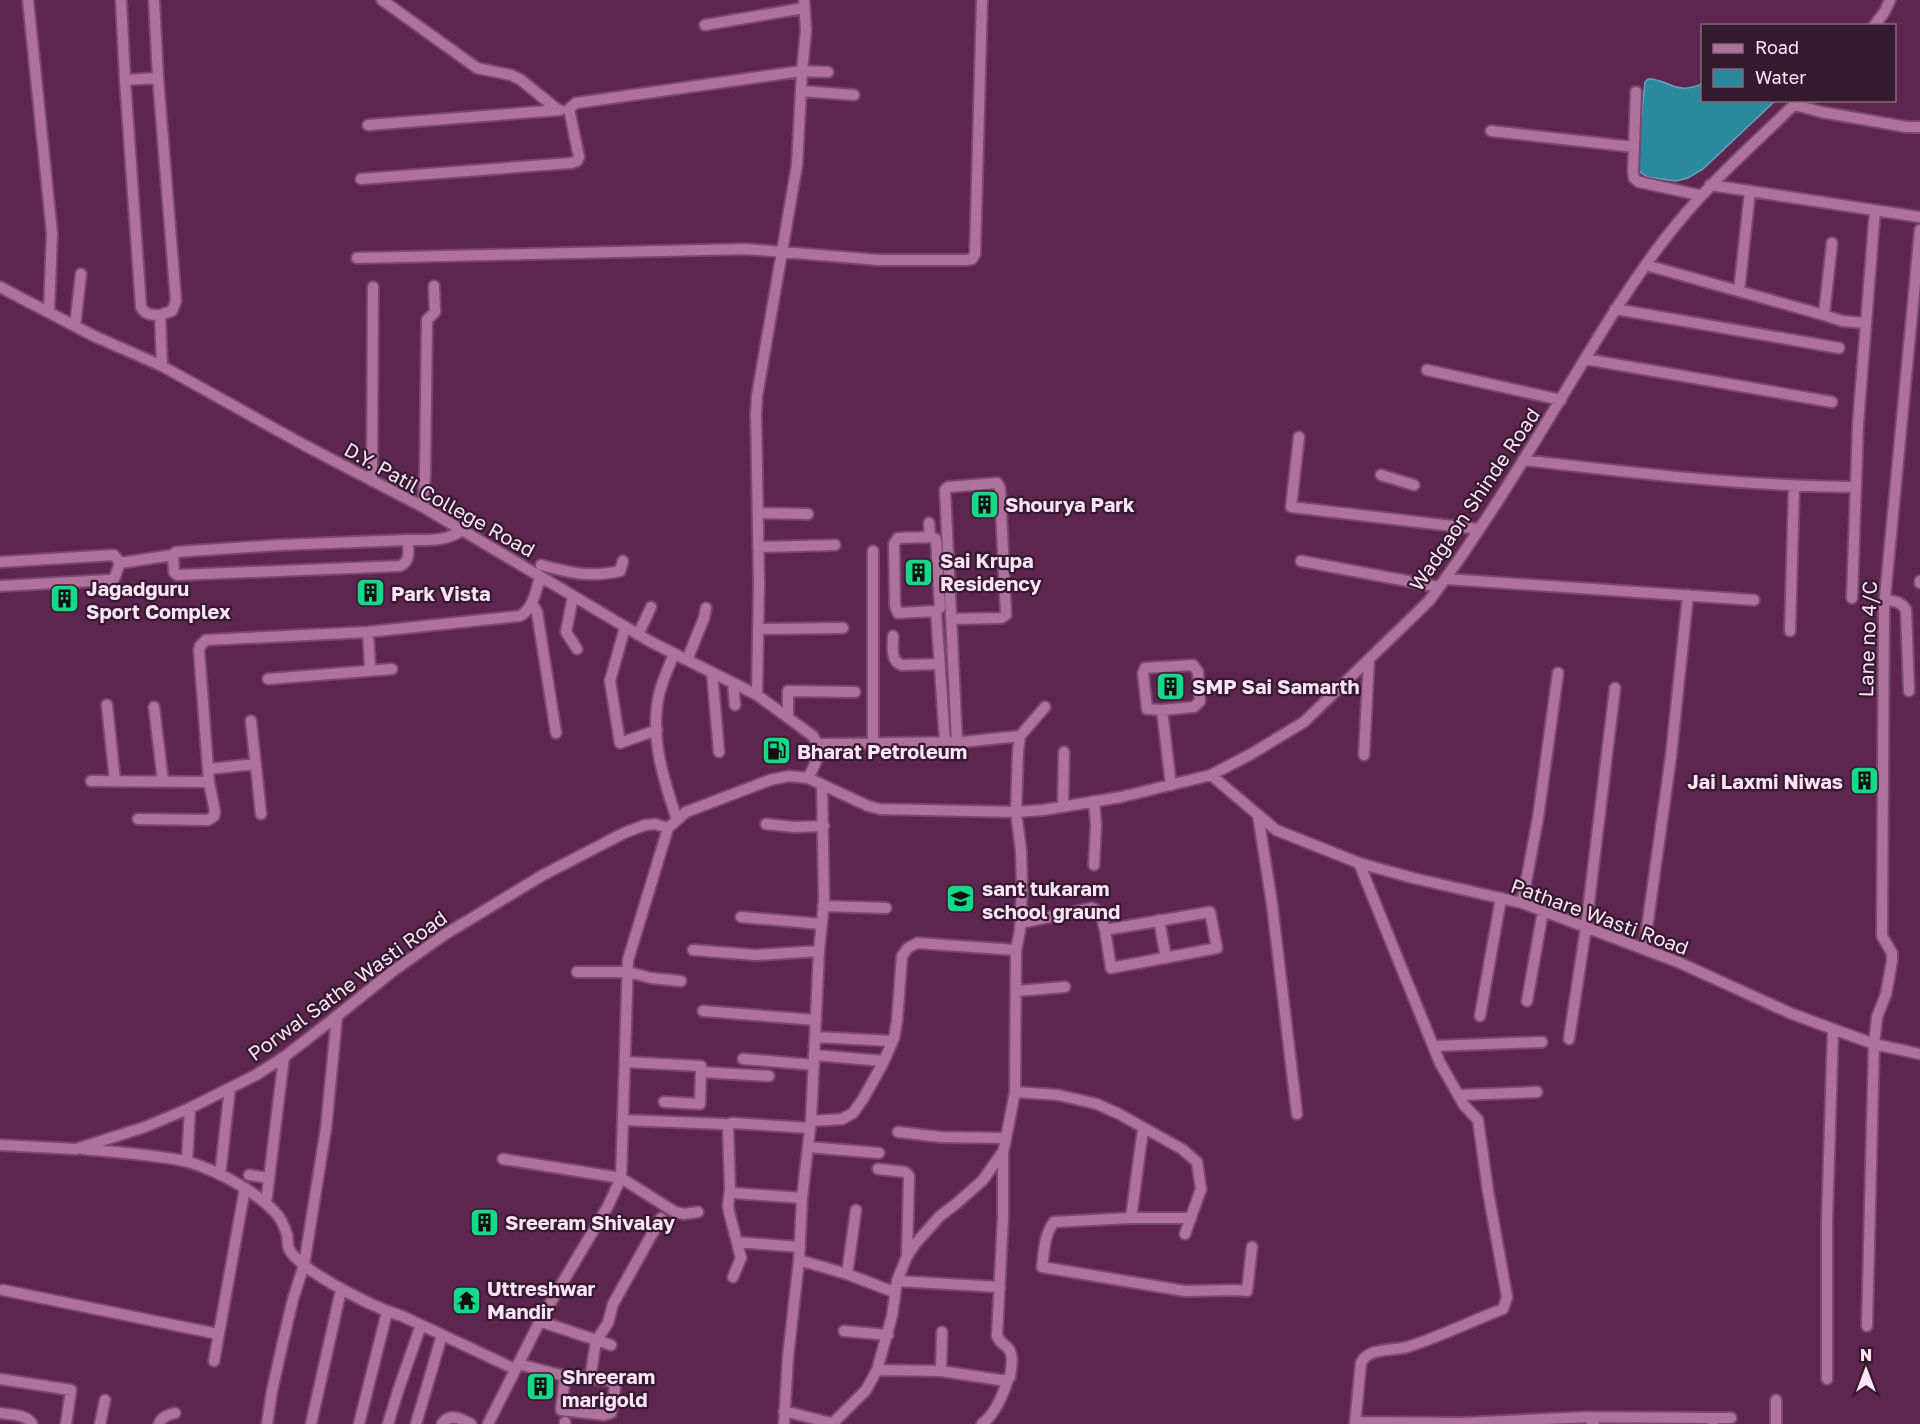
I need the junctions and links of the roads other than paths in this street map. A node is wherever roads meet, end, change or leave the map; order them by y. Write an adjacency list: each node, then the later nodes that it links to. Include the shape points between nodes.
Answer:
1 (28, 0): 40 (street, via 52,233)
2 (121, 0): 13 (street)
3 (154, 0): 12 (street)
4 (382, 0): 18 (street, via 477,68 511,75)
5 (982, 0): 31 (street, via 972,259 879,260)
6 (1890, 0): 8 (street)
7 (804, 4): 9 (street); 10 (street)
8 (1875, 24)
9 (705, 25)
10 (802, 71): 11 (street); 14 (street); 18 (street, via 576,103)
11 (828, 72)
12 (158, 78): 13 (street); 41 (street, via 176,301 172,311)
13 (125, 80): 41 (street, via 141,307 150,315)
14 (801, 91): 16 (street); 31 (street, via 797,165)
15 (1636, 92): 22 (street)
16 (854, 95)
17 (1797, 103): 20 (street, via 1832,114); 24 (street, Wadgaon Shinde Road)
18 (564, 109): 19 (street); 23 (street, via 577,161)
19 (368, 125)
20 (1920, 127)
21 (1491, 130): 22 (street)
22 (1634, 147): 26 (street, via 1633,172 1639,182)
23 (361, 179)
24 (1710, 185): 25 (street); 26 (street, Wadgaon Shinde Road)
25 (1750, 191): 27 (street); 38 (street)
26 (1699, 195): 33 (street, Wadgaon Shinde Road)
27 (1875, 210): 28 (street); 43 (street)
28 (1920, 217)
29 (1920, 230): 84 (street, Lane no 4/C)
30 (1832, 243): 42 (street)
31 (783, 252): 32 (street, via 746,249); 59 (street, via 757,405)
32 (357, 258)
33 (1646, 265): 38 (street); 39 (street, Wadgaon Shinde Road)
34 (81, 274): 44 (street)
35 (434, 286): 58 (street, via 435,312 427,321)
36 (0, 287): 40 (street, D.Y. Patil College Road)
37 (373, 287): 54 (street)
38 (1739, 291): 42 (street)
39 (1615, 309): 45 (street); 46 (street, Wadgaon Shinde Road)
40 (49, 312): 44 (street, D.Y. Patil College Road)
41 (160, 315): 47 (street)
42 (1824, 315): 43 (street)
43 (1866, 324): 57 (street)
44 (75, 326): 47 (street, D.Y. Patil College Road)
45 (1839, 348)
46 (1585, 359): 49 (street, Wadgaon Shinde Road); 50 (street)
47 (162, 366): 54 (street, D.Y. Patil College Road)
48 (1427, 370): 49 (street)
49 (1560, 400): 52 (street, Wadgaon Shinde Road)
50 (1832, 402)
51 (1299, 437): 62 (street, via 1291,507)
52 (1523, 460): 56 (street); 62 (street, Wadgaon Shinde Road)
53 (1381, 476): 55 (street)
54 (372, 481): 58 (street, D.Y. Patil College Road)
55 (1414, 485)
56 (1794, 487): 57 (street); 93 (street)
57 (1856, 487): 82 (street)
58 (423, 507): 63 (street, D.Y. Patil College Road)
59 (758, 513): 60 (street); 67 (street)
60 (808, 514)
61 (929, 523): 64 (street)
62 (1478, 529): 76 (street, Wadgaon Shinde Road)
63 (462, 530): 65 (street, via 446,539); 75 (street, D.Y. Patil College Road)
64 (930, 537): 88 (street, via 936,539 940,608); 88 (street, via 898,538 894,544 895,606 898,613)
65 (408, 540): 69 (street, via 215,549); 69 (street, via 406,564 400,566 177,575)
66 (835, 545): 67 (street)
67 (758, 547): 92 (street)
68 (873, 551): 125 (street)
69 (173, 555): 73 (street)
70 (623, 561): 74 (street, via 620,571 600,575)
71 (1301, 561): 76 (street)
72 (0, 562): 73 (street, via 114,555)
73 (120, 563): 77 (street, via 114,579 109,580)
74 (541, 565)
75 (540, 577): 81 (street, D.Y. Patil College Road); 85 (street)
76 (1443, 583): 80 (street); 99 (street, Wadgaon Shinde Road)
77 (0, 586)
78 (20, 590): 79 (street)
79 (0, 591)
80 (1688, 595): 83 (street); 161 (street)
81 (573, 596): 90 (street, D.Y. Patil College Road); 97 (street, via 566,632)
82 (1852, 598)
83 (1754, 600)
84 (1884, 600): 109 (street, via 1897,601 1906,610); 181 (street, Lane no 4/C, via 1882,936 1892,961)
85 (530, 606): 94 (street, via 520,616); 120 (street, via 537,612)
86 (651, 607): 95 (street)
87 (706, 608): 100 (street)
88 (936, 611): 101 (street)
89 (952, 620): 89 (street, via 1006,615 997,483 945,490); 123 (street)
90 (625, 627): 95 (street, D.Y. Patil College Road); 119 (street, via 610,681 620,742)
91 (843, 628): 92 (street)
92 (758, 629): 111 (street)
93 (1790, 631)
94 (368, 632): 103 (street); 130 (street, via 206,640 199,650)
95 (638, 635): 98 (street, D.Y. Patil College Road)
96 (893, 636): 101 (street, via 897,663)
97 (578, 650)
98 (674, 654): 100 (street, D.Y. Patil College Road); 119 (street, via 657,705)
99 (1369, 659): 128 (street); 131 (street, Wadgaon Shinde Road, via 1304,722)
100 (687, 660): 104 (street, D.Y. Patil College Road)
101 (940, 664): 122 (street)
102 (392, 669): 103 (street)
103 (367, 671): 106 (street)
104 (712, 672): 107 (street, D.Y. Patil College Road); 126 (street)
105 (1558, 673): 151 (street)
106 (268, 679)
107 (733, 683): 111 (street, D.Y. Patil College Road); 113 (street)
108 (1615, 688): 159 (street)
109 (1909, 691)
110 (855, 692): 117 (street, via 788,691)
111 (758, 695): 117 (street, D.Y. Patil College Road)
112 (107, 705): 134 (street)
113 (735, 705)
114 (154, 707): 135 (street)
115 (1045, 707): 121 (street)
116 (1162, 710): 116 (street, via 1147,709 1142,677 1145,668 1193,665 1198,672 1200,701 1194,706); 138 (street)
117 (788, 717): 124 (street, D.Y. Patil College Road)
118 (251, 721): 129 (street)
119 (657, 730): 145 (street)
120 (556, 733)
121 (1020, 736): 123 (street); 141 (street)
122 (945, 742): 123 (street); 125 (street)
123 (957, 742)
124 (818, 744): 125 (street); 132 (street, via 816,763)
125 (873, 744)
126 (719, 752)
127 (1064, 752): 140 (street)
128 (1364, 755)
129 (256, 764): 130 (street); 142 (street)
130 (208, 769): 136 (street)
131 (1211, 775): 138 (street, Wadgaon Shinde Road); 143 (street, Pathare Wasti Road)
132 (808, 778): 137 (street, Wadgaon Shinde Road); 145 (street, via 770,780 686,812)
133 (91, 781): 134 (street)
134 (115, 781): 135 (street)
135 (162, 781): 136 (street)
136 (209, 782): 144 (street, via 215,812 208,820)
137 (822, 785): 141 (street, Wadgaon Shinde Road, via 880,809); 147 (street)
138 (1171, 785): 139 (street, Wadgaon Shinde Road)
139 (1094, 801): 140 (street, Wadgaon Shinde Road); 149 (street)
140 (1063, 807): 141 (street, Wadgaon Shinde Road)
141 (1016, 812): 157 (street, via 1021,851)
142 (261, 814)
143 (1258, 815): 148 (street, Pathare Wasti Road, via 1276,830); 197 (street)
144 (138, 819)
145 (673, 824): 167 (street, via 628,960); 173 (street, Porwal Sathe Wasti Road, via 645,825 624,833 543,874 444,935)
146 (766, 824): 147 (street)
147 (824, 826): 152 (street)
148 (1359, 863): 150 (street, Pathare Wasti Road); 182 (street)
149 (1094, 865)
150 (1501, 898): 151 (street, Pathare Wasti Road); 174 (street)
151 (1522, 903): 154 (street, Pathare Wasti Road)
152 (823, 906): 153 (street); 158 (street)
153 (886, 908)
154 (1544, 911): 159 (street, Pathare Wasti Road); 171 (street)
155 (741, 917): 158 (street)
156 (1159, 920): 160 (street); 165 (street); 165 (street, via 1210,912 1218,948)
157 (1020, 922): 160 (street, via 1092,908 1100,913); 163 (street)
158 (821, 924): 164 (street)
159 (1586, 927): 161 (street, Pathare Wasti Road); 178 (street)
160 (1105, 930): 165 (street, via 1111,968)
161 (1644, 949): 176 (street, Pathare Wasti Road)
162 (693, 950): 164 (street, via 756,955)
163 (1016, 950): 170 (street); 179 (street, via 916,943 908,948 903,956)
164 (819, 951): 175 (street)
165 (1166, 958)
166 (577, 972): 167 (street)
167 (628, 972): 168 (street); 188 (street)
168 (681, 981)
169 (1065, 987): 170 (street)
170 (1016, 990): 192 (street)
171 (1527, 1001)
172 (703, 1011): 175 (street)
173 (338, 1016): 184 (street, Porwal Sathe Wasti Road); 231 (street, via 326,1128)
174 (1480, 1016)
175 (816, 1020): 177 (street)
176 (1833, 1029): 181 (street, Pathare Wasti Road); 257 (street)
177 (815, 1037): 179 (street); 186 (street)
178 (1569, 1039)
179 (892, 1041): 187 (street)
180 (1542, 1042): 182 (street)
181 (1874, 1044): 183 (street, Pathare Wasti Road); 241 (street, Lane no 4/C)
182 (1433, 1046): 194 (street)
183 (1920, 1054)
184 (284, 1056): 191 (street, Porwal Sathe Wasti Road); 214 (street)
185 (743, 1059): 186 (street)
186 (814, 1060): 187 (street); 200 (street)
187 (884, 1061): 200 (street, via 853,1113)
188 (626, 1062): 189 (street, via 701,1066); 198 (street)
189 (701, 1072): 190 (street); 195 (street, via 700,1104)
190 (769, 1076)
191 (230, 1088): 196 (street, Porwal Sathe Wasti Road); 213 (street)
192 (1015, 1092): 201 (street, via 1058,1095 1097,1104); 203 (street)
193 (1538, 1092): 194 (street)
194 (1458, 1095): 270 (street, via 1480,1126 1506,1304 1503,1309 1418,1343 1363,1358)
195 (664, 1102)
196 (190, 1108): 206 (street, Porwal Sathe Wasti Road); 210 (street)
197 (1298, 1114)
198 (623, 1120): 199 (street); 215 (street)
199 (724, 1125): 200 (street); 217 (street, via 729,1132)
200 (811, 1125): 205 (street)
201 (1143, 1129): 223 (street); 224 (street, via 1182,1149 1197,1162 1202,1190)
202 (898, 1132): 203 (street)
203 (1006, 1138): 208 (street)
204 (0, 1145): 206 (street, Porwal Sathe Wasti Road)
205 (808, 1148): 207 (street); 218 (street)
206 (76, 1149): 210 (street)
207 (879, 1153)
208 (1003, 1153): 229 (street, via 983,1180 940,1216); 235 (street)
209 (503, 1159): 215 (street)
210 (187, 1162): 213 (street)
211 (878, 1169): 229 (street, via 909,1176)
212 (249, 1175): 214 (street)
213 (220, 1176): 216 (street)
214 (269, 1178): 219 (street)
215 (621, 1178): 221 (street, via 675,1212); 239 (street)
216 (245, 1188): 219 (street); 244 (street)
217 (730, 1191): 218 (street); 226 (street, via 728,1205)
218 (802, 1198): 227 (street)
219 (266, 1203): 231 (street, via 277,1214 289,1249)
220 (856, 1210): 232 (street)
221 (698, 1212)
222 (661, 1218): 247 (street)
223 (1131, 1218): 224 (street); 228 (street, via 1054,1222 1046,1240 1042,1267 1185,1291 1247,1292)
224 (1191, 1218): 225 (street)
225 (1185, 1234)
226 (737, 1242): 227 (street); 233 (street, via 741,1258)
227 (800, 1247): 230 (street)
228 (1252, 1247)
229 (907, 1256): 234 (street)
230 (799, 1260): 232 (street); 260 (street)
231 (304, 1265): 237 (street); 276 (street, via 293,1299)
232 (847, 1274): 234 (street)
233 (733, 1277)
234 (896, 1287): 235 (street); 246 (street)
235 (1000, 1287): 256 (street, via 997,1336 1011,1351)
236 (3, 1290): 244 (street)
237 (341, 1290): 238 (street); 277 (street)
238 (387, 1312): 240 (street); 278 (street)
239 (539, 1321): 247 (street); 250 (street)
240 (421, 1325): 245 (street); 279 (street)
241 (1868, 1326)
242 (844, 1331): 246 (street)
243 (942, 1332): 252 (street)
244 (218, 1334): 249 (street)
245 (442, 1335): 250 (street); 280 (street)
246 (888, 1335): 251 (street)
247 (596, 1341): 248 (street); 255 (street)
248 (611, 1345)
249 (214, 1361)
250 (517, 1367): 253 (street); 283 (street)
251 (877, 1370): 252 (street); 269 (street, via 866,1390)
252 (941, 1371): 256 (street)
253 (565, 1376): 255 (street); 255 (street, via 561,1410 608,1415 613,1408 615,1384)
254 (0, 1379): 273 (street, via 71,1390)
255 (590, 1379)
256 (1008, 1379): 285 (street, via 995,1408)
257 (1827, 1379)
258 (105, 1400): 274 (street)
259 (1776, 1400): 286 (street)
260 (784, 1411): 269 (street); 284 (street)
261 (0, 1413): 272 (street, via 26,1418)
262 (175, 1413): 275 (street, via 166,1415)
263 (1731, 1418): 267 (street)
264 (1591, 1420): 266 (street); 267 (street)
265 (1545, 1421): 266 (street); 268 (street)
266 (1567, 1421)
267 (1712, 1421)
268 (1503, 1422): 271 (street)
269 (834, 1423)
270 (1355, 1423): 271 (street)
271 (1462, 1423)
272 (32, 1424)
273 (66, 1424)
274 (100, 1424)
275 (159, 1424)
276 (267, 1424)
277 (311, 1424)
278 (359, 1424)
279 (388, 1424)
280 (416, 1424)
281 (442, 1424): 282 (street, via 452,1417)
282 (471, 1424)
283 (488, 1424)
284 (784, 1424)
285 (982, 1424)
286 (1776, 1424)

